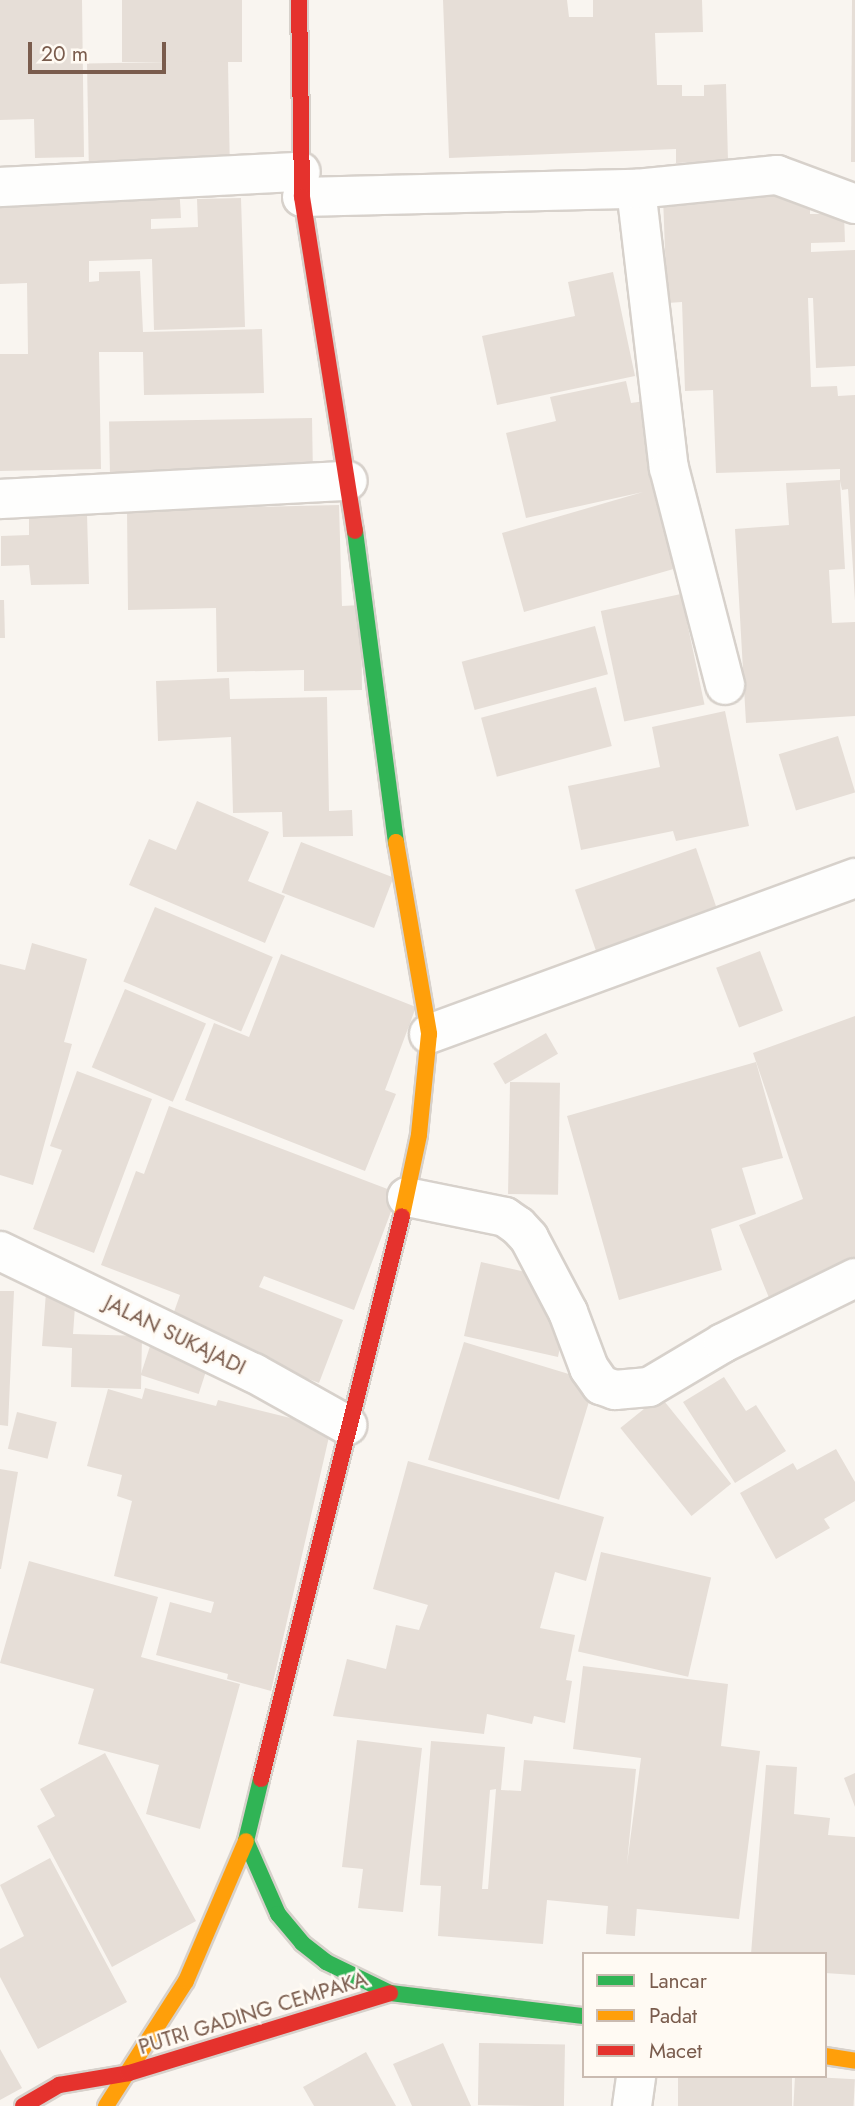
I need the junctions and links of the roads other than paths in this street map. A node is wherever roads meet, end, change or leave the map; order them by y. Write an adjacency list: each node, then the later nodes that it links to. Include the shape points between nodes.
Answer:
1 (299, 0): 2 (street, PUTRI GADING CEMPAKA)
2 (301, 185): 3 (street); 4 (street); 6 (street, PUTRI GADING CEMPAKA, via 322,345)
3 (0, 187)
4 (636, 189): 5 (street, via 777,176); 8 (street, via 669,468)
5 (855, 204)
6 (348, 481): 7 (street); 10 (street, PUTRI GADING CEMPAKA, via 394,842)
7 (0, 499)
8 (725, 685)
9 (855, 878): 10 (street)
10 (429, 1034): 11 (street, PUTRI GADING CEMPAKA, via 419,1135)
11 (407, 1197): 13 (street, via 505,1217 518,1226 568,1312 589,1368 601,1385 615,1390 649,1387 723,1343); 14 (street, PUTRI GADING CEMPAKA)
12 (0, 1251): 14 (street, JALAN SUKAJADI, via 254,1373)
13 (855, 1278)
14 (347, 1425): 15 (street, PUTRI GADING CEMPAKA)
15 (246, 1841): 16 (street, via 263,1888 302,1943 326,1962); 20 (street, PUTRI GADING CEMPAKA, via 199,1954)
16 (390, 1993): 17 (street); 20 (street, PUTRI GADING CEMPAKA, via 166,2058)
17 (582, 2016)
18 (827, 2056): 19 (street)
19 (855, 2061)
20 (130, 2073): 22 (street, PUTRI GADING CEMPAKA, via 59,2085); 23 (street, PUTRI GADING CEMPAKA)
21 (636, 2078): 24 (street)
22 (23, 2106)
23 (106, 2106)
24 (632, 2106)

